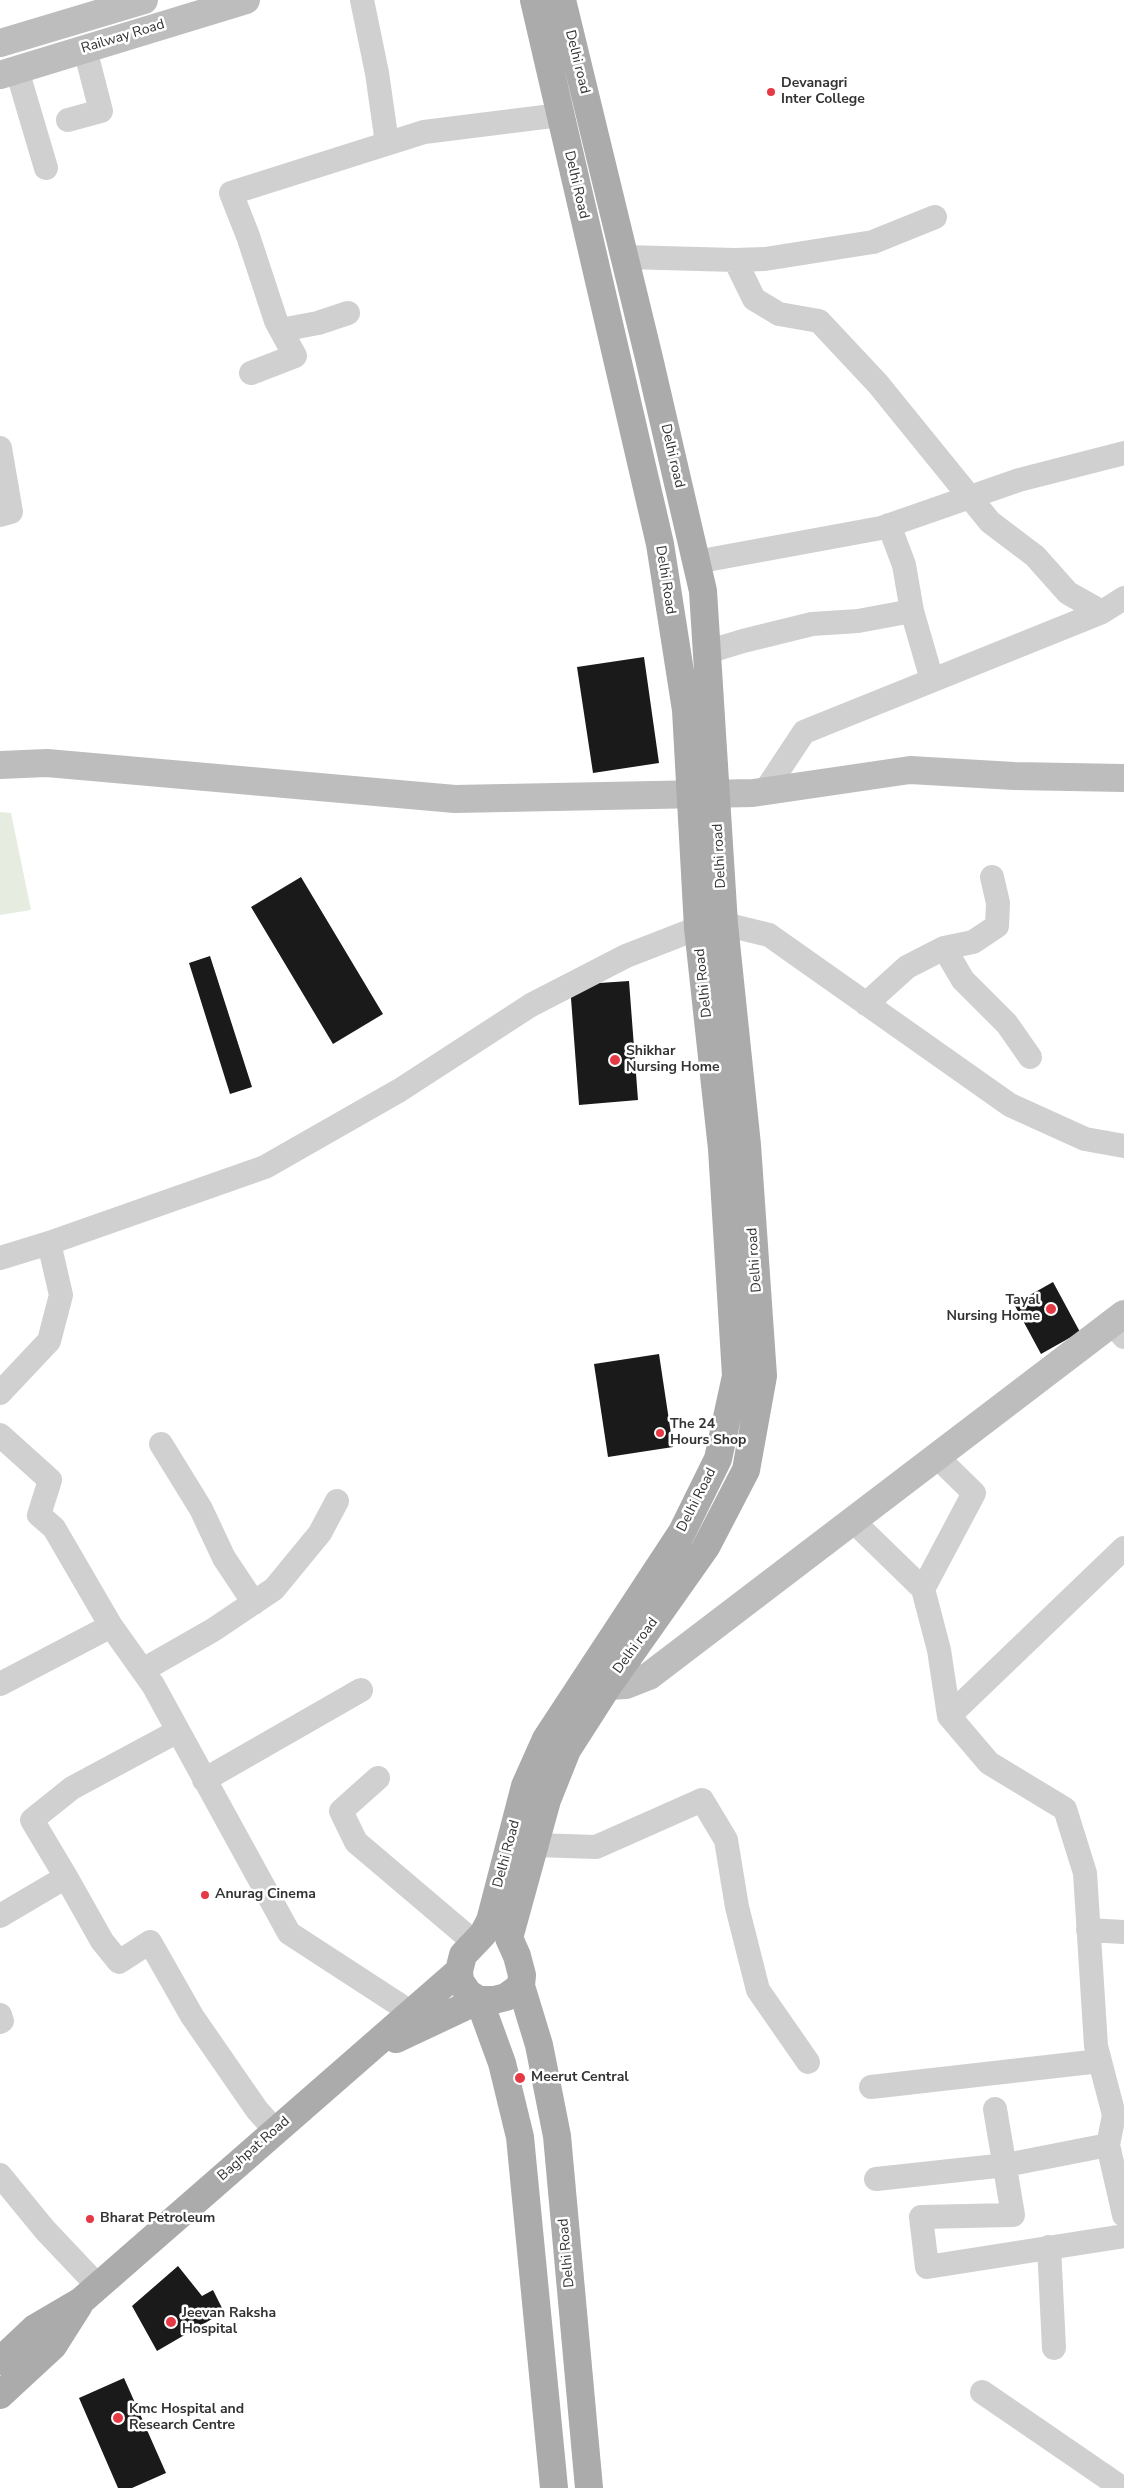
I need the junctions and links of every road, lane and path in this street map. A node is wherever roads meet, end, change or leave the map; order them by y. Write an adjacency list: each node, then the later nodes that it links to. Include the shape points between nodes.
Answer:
1 (144, 0): 6 (street)
2 (246, 0): 7 (street, Railway Road)
3 (362, 0): 11 (street)
4 (534, 0): 9 (main road, Delhi Road)
5 (562, 0): 14 (main road, Delhi road)
6 (0, 42)
7 (85, 49): 8 (street, Railway Road); 10 (street, via 101,111)
8 (8, 72): 12 (street)
9 (560, 115): 11 (street, via 424,132); 33 (main road, Delhi Road, via 660,544 686,710)
10 (68, 120)
11 (387, 143): 17 (street, via 230,193)
12 (46, 168)
13 (935, 217): 15 (street, via 873,242 765,259)
14 (625, 257): 15 (street); 24 (main road, Delhi road)
15 (735, 260): 21 (street, via 754,299 779,314 819,321 878,384)
16 (348, 313): 17 (street)
17 (281, 330): 18 (street, via 295,356)
18 (252, 373)
19 (0, 448): 22 (street, via 11,512)
20 (1124, 453): 21 (street, via 1019,480)
21 (970, 497): 23 (street); 25 (street, via 990,522 1035,556 1068,593)
22 (0, 515)
23 (889, 525): 24 (street); 26 (street, via 904,566)
24 (696, 562): 27 (main road, Delhi road, via 703,591)
25 (1115, 608): 28 (street)
26 (912, 611): 27 (street, via 858,621 812,624); 28 (street)
27 (707, 652): 32 (main road, Delhi road)
28 (932, 680): 31 (street, via 804,732)
29 (1, 759): 33 (street, via 455,798)
30 (1124, 778): 31 (street, via 910,770)
31 (765, 791): 32 (street)
32 (717, 794): 33 (street); 35 (main road, Delhi road)
33 (690, 795): 35 (main road, Delhi Road)
34 (992, 877): 36 (street, via 998,903 996,926 973,942)
35 (711, 926): 37 (street, via 769,935); 40 (street, via 626,956 531,1005 400,1090 265,1167); 53 (main road, Delhi Road, via 736,1376 718,1459)
36 (944, 948): 37 (street, via 907,967); 38 (street, via 963,980 1007,1024)
37 (866, 1004): 39 (street, via 1010,1105 1085,1139)
38 (1030, 1056)
39 (1124, 1146)
40 (48, 1243): 41 (street); 43 (street, via 61,1295 49,1341)
41 (0, 1258)
42 (1120, 1324): 46 (street)
43 (0, 1393)
44 (0, 1436): 52 (street, via 50,1480 39,1515 54,1528)
45 (161, 1444): 51 (street, via 201,1510 224,1558)
46 (936, 1456): 48 (street); 50 (street, via 974,1493)
47 (337, 1501): 51 (street, via 320,1533 274,1589)
48 (852, 1520): 50 (street); 54 (street)
49 (1124, 1548): 59 (street)
50 (923, 1589): 59 (street, via 939,1650)
51 (254, 1603): 55 (street)
52 (111, 1626): 55 (street); 57 (street)
53 (628, 1638): 54 (street); 56 (main road, Delhi Road)
54 (680, 1653): 56 (street, via 648,1676 626,1684)
55 (143, 1670): 60 (street)
56 (598, 1679): 63 (main road, Delhi Road, via 547,1800); 67 (main road, Delhi Road, via 546,1739 525,1786)
57 (0, 1684)
58 (360, 1690): 62 (street)
59 (949, 1716): 66 (street, via 990,1763 1065,1809 1085,1873)
60 (178, 1731): 62 (street); 64 (street, via 72,1788 32,1820)
61 (378, 1778): 67 (street, via 341,1811 356,1842)
62 (204, 1780): 72 (street, via 289,1933)
63 (535, 1845): 70 (main road, Delhi Road, via 509,1938 522,1974); 77 (street, via 596,1847 702,1800 726,1840 736,1907 758,1990)
64 (66, 1877): 65 (street); 80 (street, via 102,1941 119,1962 150,1942 192,2016 257,2110)
65 (0, 1916)
66 (1088, 1930): 68 (street); 76 (street, via 1096,2046)
67 (482, 1932): 69 (main road, Baghpat Road, via 463,1955)
68 (1124, 1932)
69 (459, 1970): 71 (main road, via 460,1981 468,1993); 72 (main road, Baghpat Road)
70 (521, 1986): 71 (main road, via 506,1996); 94 (main road, Delhi Road, via 539,2045 556,2136)
71 (480, 2000): 75 (main road); 93 (main road, via 502,2063 520,2137)
72 (412, 2013): 75 (main road, Baghpat Road)
73 (0, 2015): 74 (street)
74 (0, 2022)
75 (367, 2052): 80 (main road, Baghpat Road)
76 (1100, 2061): 78 (street); 81 (street, via 1114,2115)
77 (808, 2062)
78 (871, 2087)
79 (995, 2109): 82 (street)
80 (275, 2130): 88 (main road, Baghpat Road)
81 (1114, 2132): 82 (street); 85 (street)
82 (1006, 2165): 84 (street); 87 (street, via 1013,2215 921,2217 927,2267)
83 (0, 2174): 88 (street)
84 (876, 2178)
85 (1124, 2215)
86 (1124, 2236): 87 (street)
87 (1049, 2247): 89 (street)
88 (90, 2294): 90 (main road, Baghpat Road, via 36,2328); 92 (main road, via 53,2346)
89 (1054, 2348)
90 (0, 2361)
91 (982, 2392): 95 (street)
92 (0, 2395)
93 (554, 2488)
94 (589, 2488)
95 (1122, 2488)

